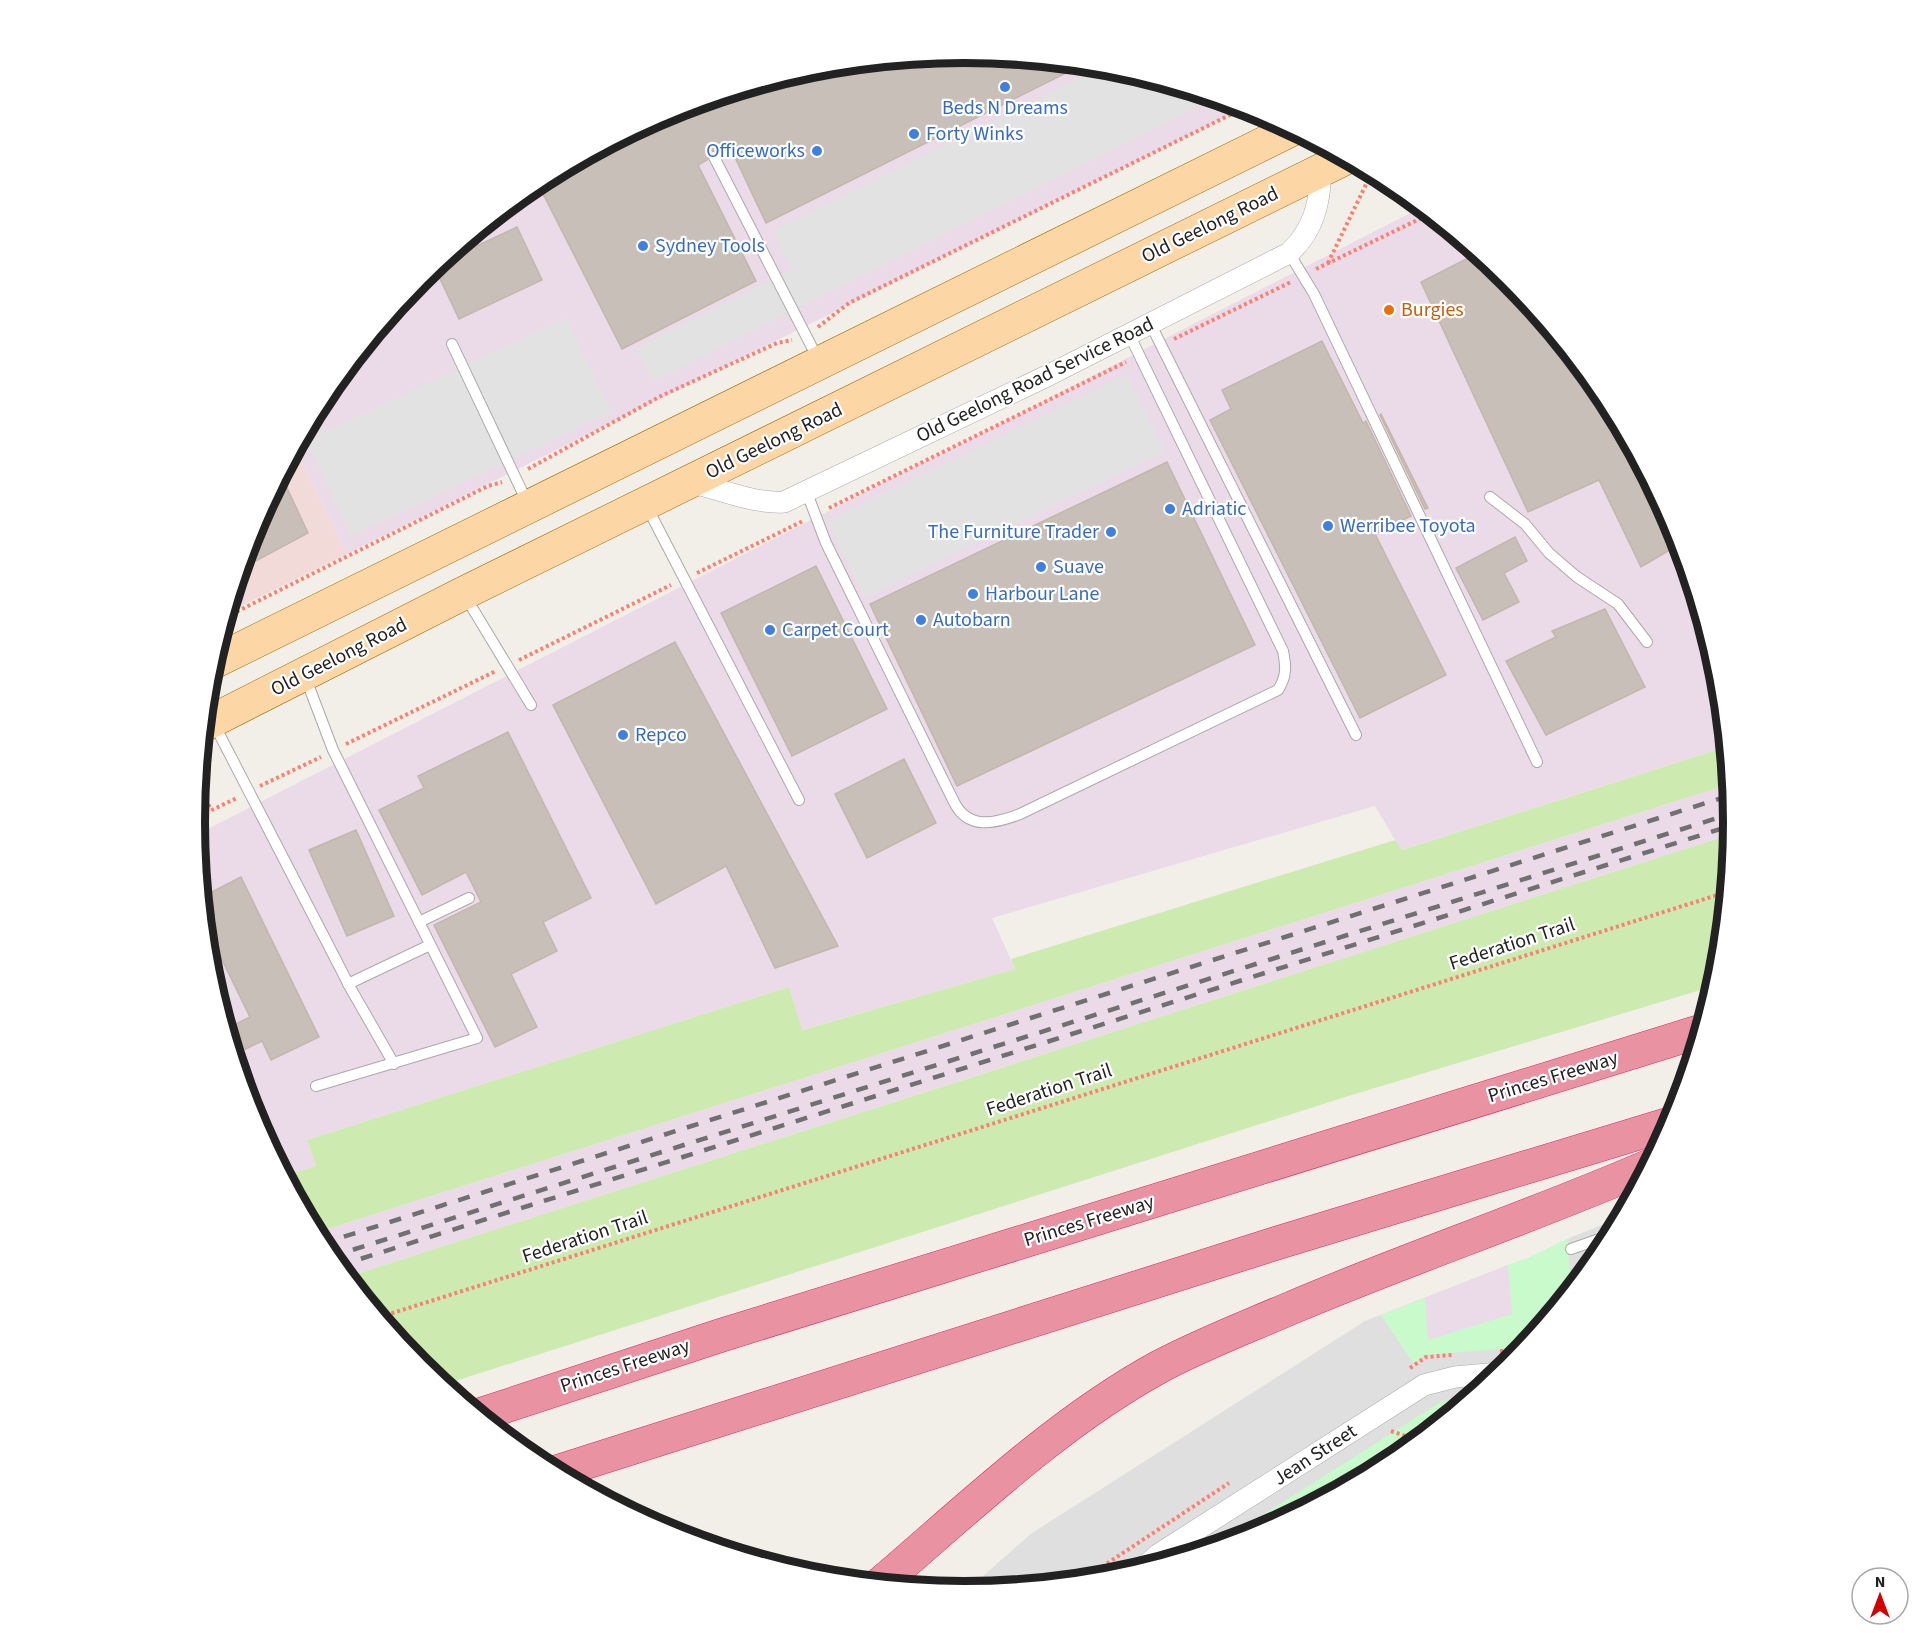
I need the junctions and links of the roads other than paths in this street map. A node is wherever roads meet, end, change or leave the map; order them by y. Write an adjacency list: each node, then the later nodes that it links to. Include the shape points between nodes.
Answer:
1 (1283, 134): 9 (main road)
2 (1322, 153): 4 (main road)
3 (714, 157): 9 (lane)
4 (1333, 164): 5 (street, Old Geelong Road Service Road, via 1316,213 1301,241); 10 (main road, Old Geelong Road)
5 (1289, 253): 6 (street, Old Geelong Road Service Road); 26 (lane, via 1314,294)
6 (1150, 323): 7 (street, Old Geelong Road Service Road); 25 (lane)
7 (1129, 334): 12 (street, Old Geelong Road Service Road); 12 (lane, via 1283,651 1285,680 1278,690 1020,814 994,823 970,821 954,802 826,543)
8 (452, 344): 15 (lane)
9 (820, 363): 10 (main road); 15 (main road)
10 (844, 406): 11 (main road, Old Geelong Road)
11 (689, 483): 12 (street, Old Geelong Road Service Road, via 767,503 784,502); 14 (main road, Old Geelong Road)
12 (807, 493)
13 (1490, 497): 19 (lane, via 1525,524 1577,578 1618,604)
14 (645, 504): 17 (main road, Old Geelong Road); 27 (lane)
15 (529, 507): 16 (main road); 17 (main road)
16 (441, 550): 18 (main road); 20 (main road)
17 (551, 551): 18 (main road, Old Geelong Road)
18 (464, 593): 21 (main road, Old Geelong Road); 22 (lane)
19 (1647, 642)
20 (224, 657)
21 (304, 675): 23 (main road, Old Geelong Road); 29 (lane, via 333,750)
22 (531, 705)
23 (211, 721)
24 (211, 728): 31 (lane)
25 (1356, 735)
26 (1537, 762)
27 (799, 800)
28 (469, 898): 29 (lane)
29 (419, 922): 30 (lane)
30 (430, 945): 31 (lane); 33 (lane, via 477,1038)
31 (348, 984): 33 (lane)
32 (1692, 1034): 39 (highway, Princes Freeway)
33 (394, 1064): 34 (lane)
34 (316, 1086)
35 (1658, 1127): 43 (highway, via 1277,1243)
36 (1638, 1170): 45 (highway, via 1388,1268 1159,1368 1083,1416)
37 (1598, 1240): 38 (lane)
38 (1571, 1249)
39 (722, 1335): 41 (highway); 42 (highway, Princes Freeway)
40 (1484, 1374): 44 (street, Jean Street, via 1424,1385)
41 (472, 1400)
42 (488, 1412)
43 (567, 1468)
44 (1156, 1556)
45 (888, 1577)

